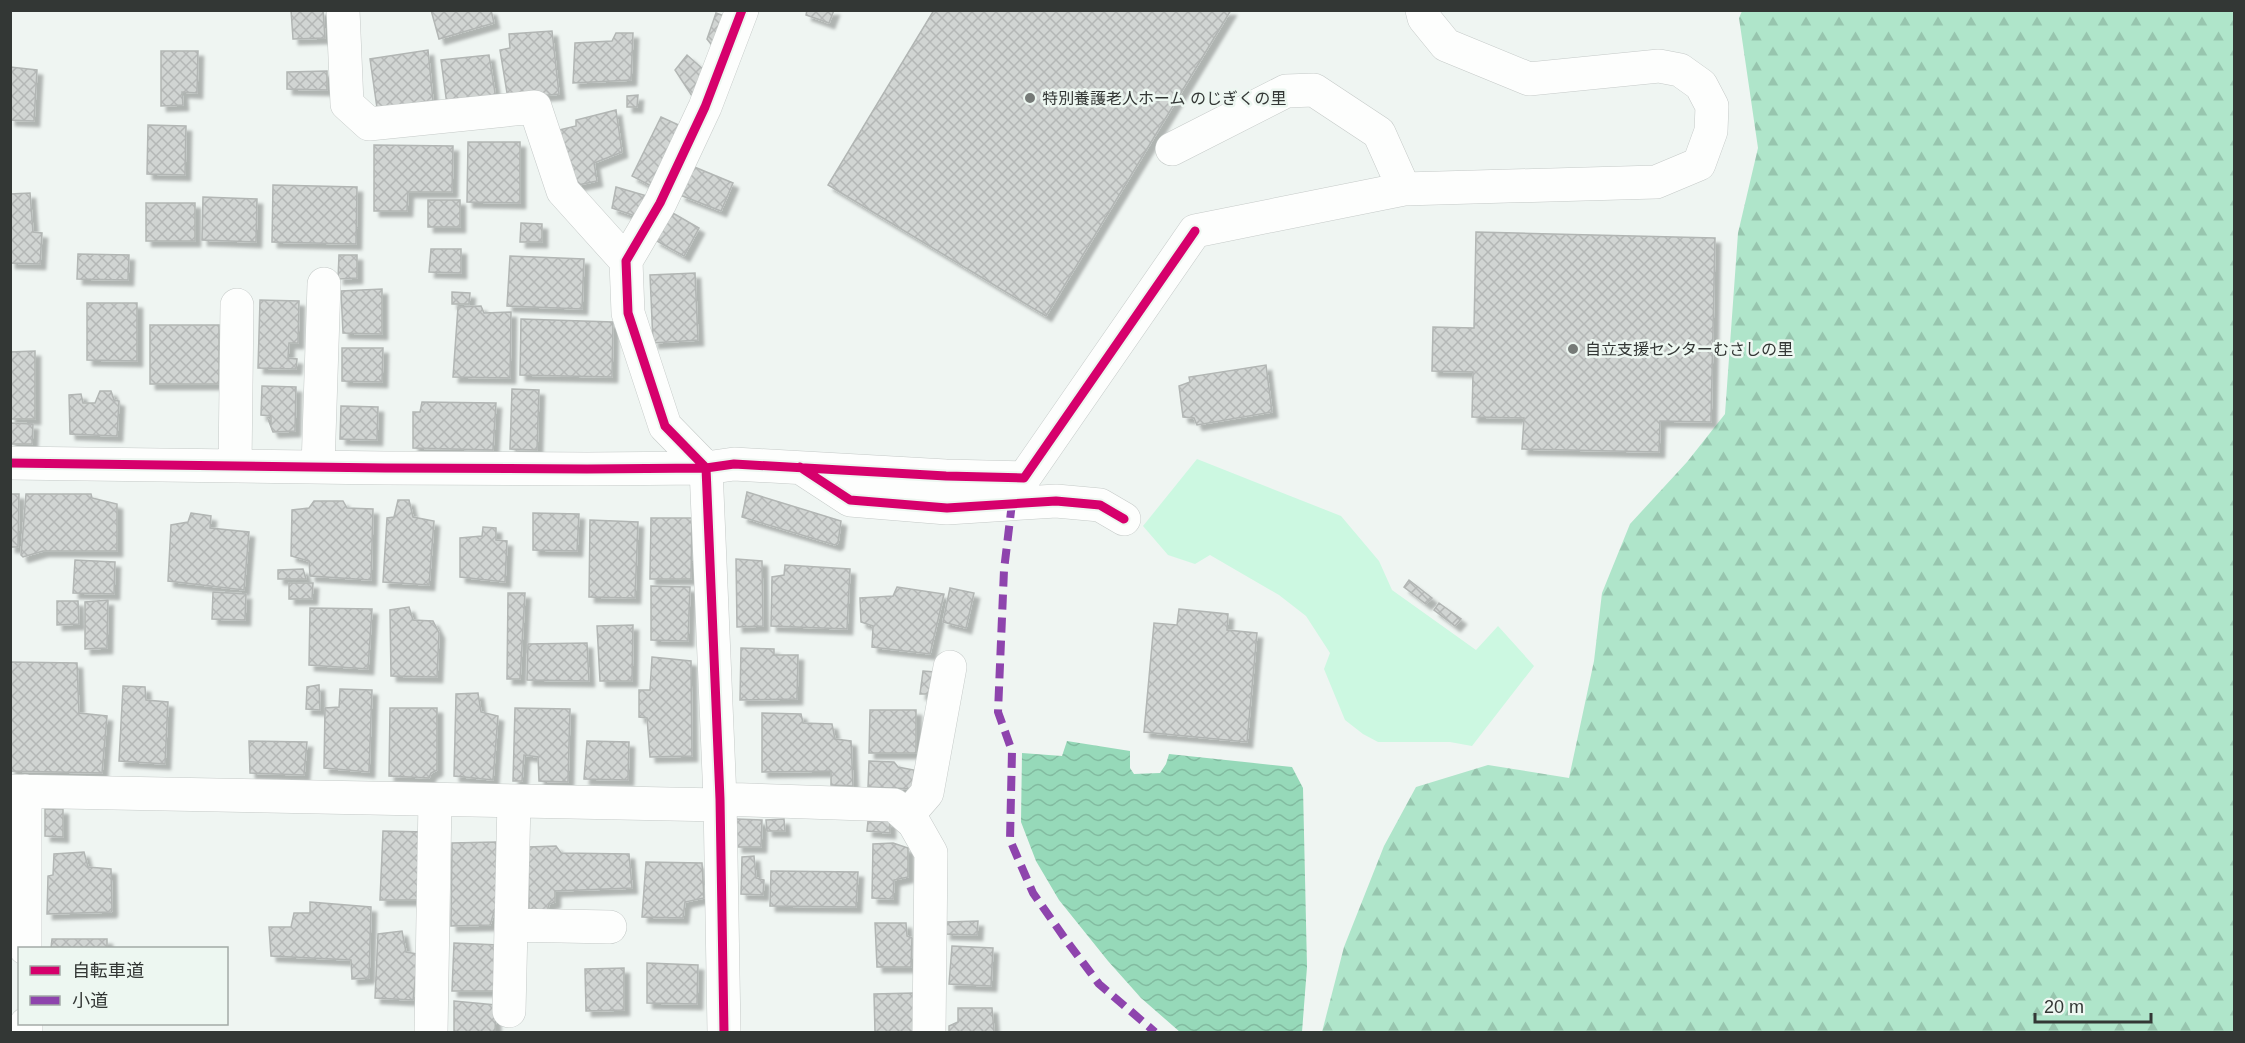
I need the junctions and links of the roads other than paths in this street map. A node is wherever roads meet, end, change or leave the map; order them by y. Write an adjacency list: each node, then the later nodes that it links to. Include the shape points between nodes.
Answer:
1 (343, 10): 6 (street, via 347,104 369,124 535,107 562,191)
2 (742, 10): 6 (street, via 705,107 660,203)
3 (1422, 10): 5 (street, via 1446,45 1530,79 1659,66 1680,70 1701,85 1712,106 1712,131 1699,164 1656,182)
4 (1172, 149): 5 (street, via 1286,91 1314,90 1379,133)
5 (1404, 189): 12 (street, via 1195,231 1024,478)
6 (626, 261): 13 (street, via 628,313 665,426)
7 (324, 284): 11 (street)
8 (237, 305): 10 (street)
9 (10, 462): 10 (street)
10 (236, 466): 11 (street)
11 (318, 467): 13 (street)
12 (800, 467): 13 (street, via 734,464); 14 (street, via 850,500 947,508 1056,501 1100,505)
13 (706, 468): 19 (street)
14 (1124, 519)
15 (950, 667): 20 (street, via 927,793)
16 (18, 791): 17 (street); 23 (street)
17 (435, 800): 18 (street); 25 (street)
18 (514, 801): 19 (street); 21 (street)
19 (720, 802): 20 (street, via 894,805); 26 (street)
20 (907, 816): 27 (street, via 931,853)
21 (511, 925): 22 (street); 24 (street)
22 (610, 927)
23 (25, 947)
24 (509, 1011)
25 (431, 1032)
26 (724, 1032)
27 (929, 1032)

